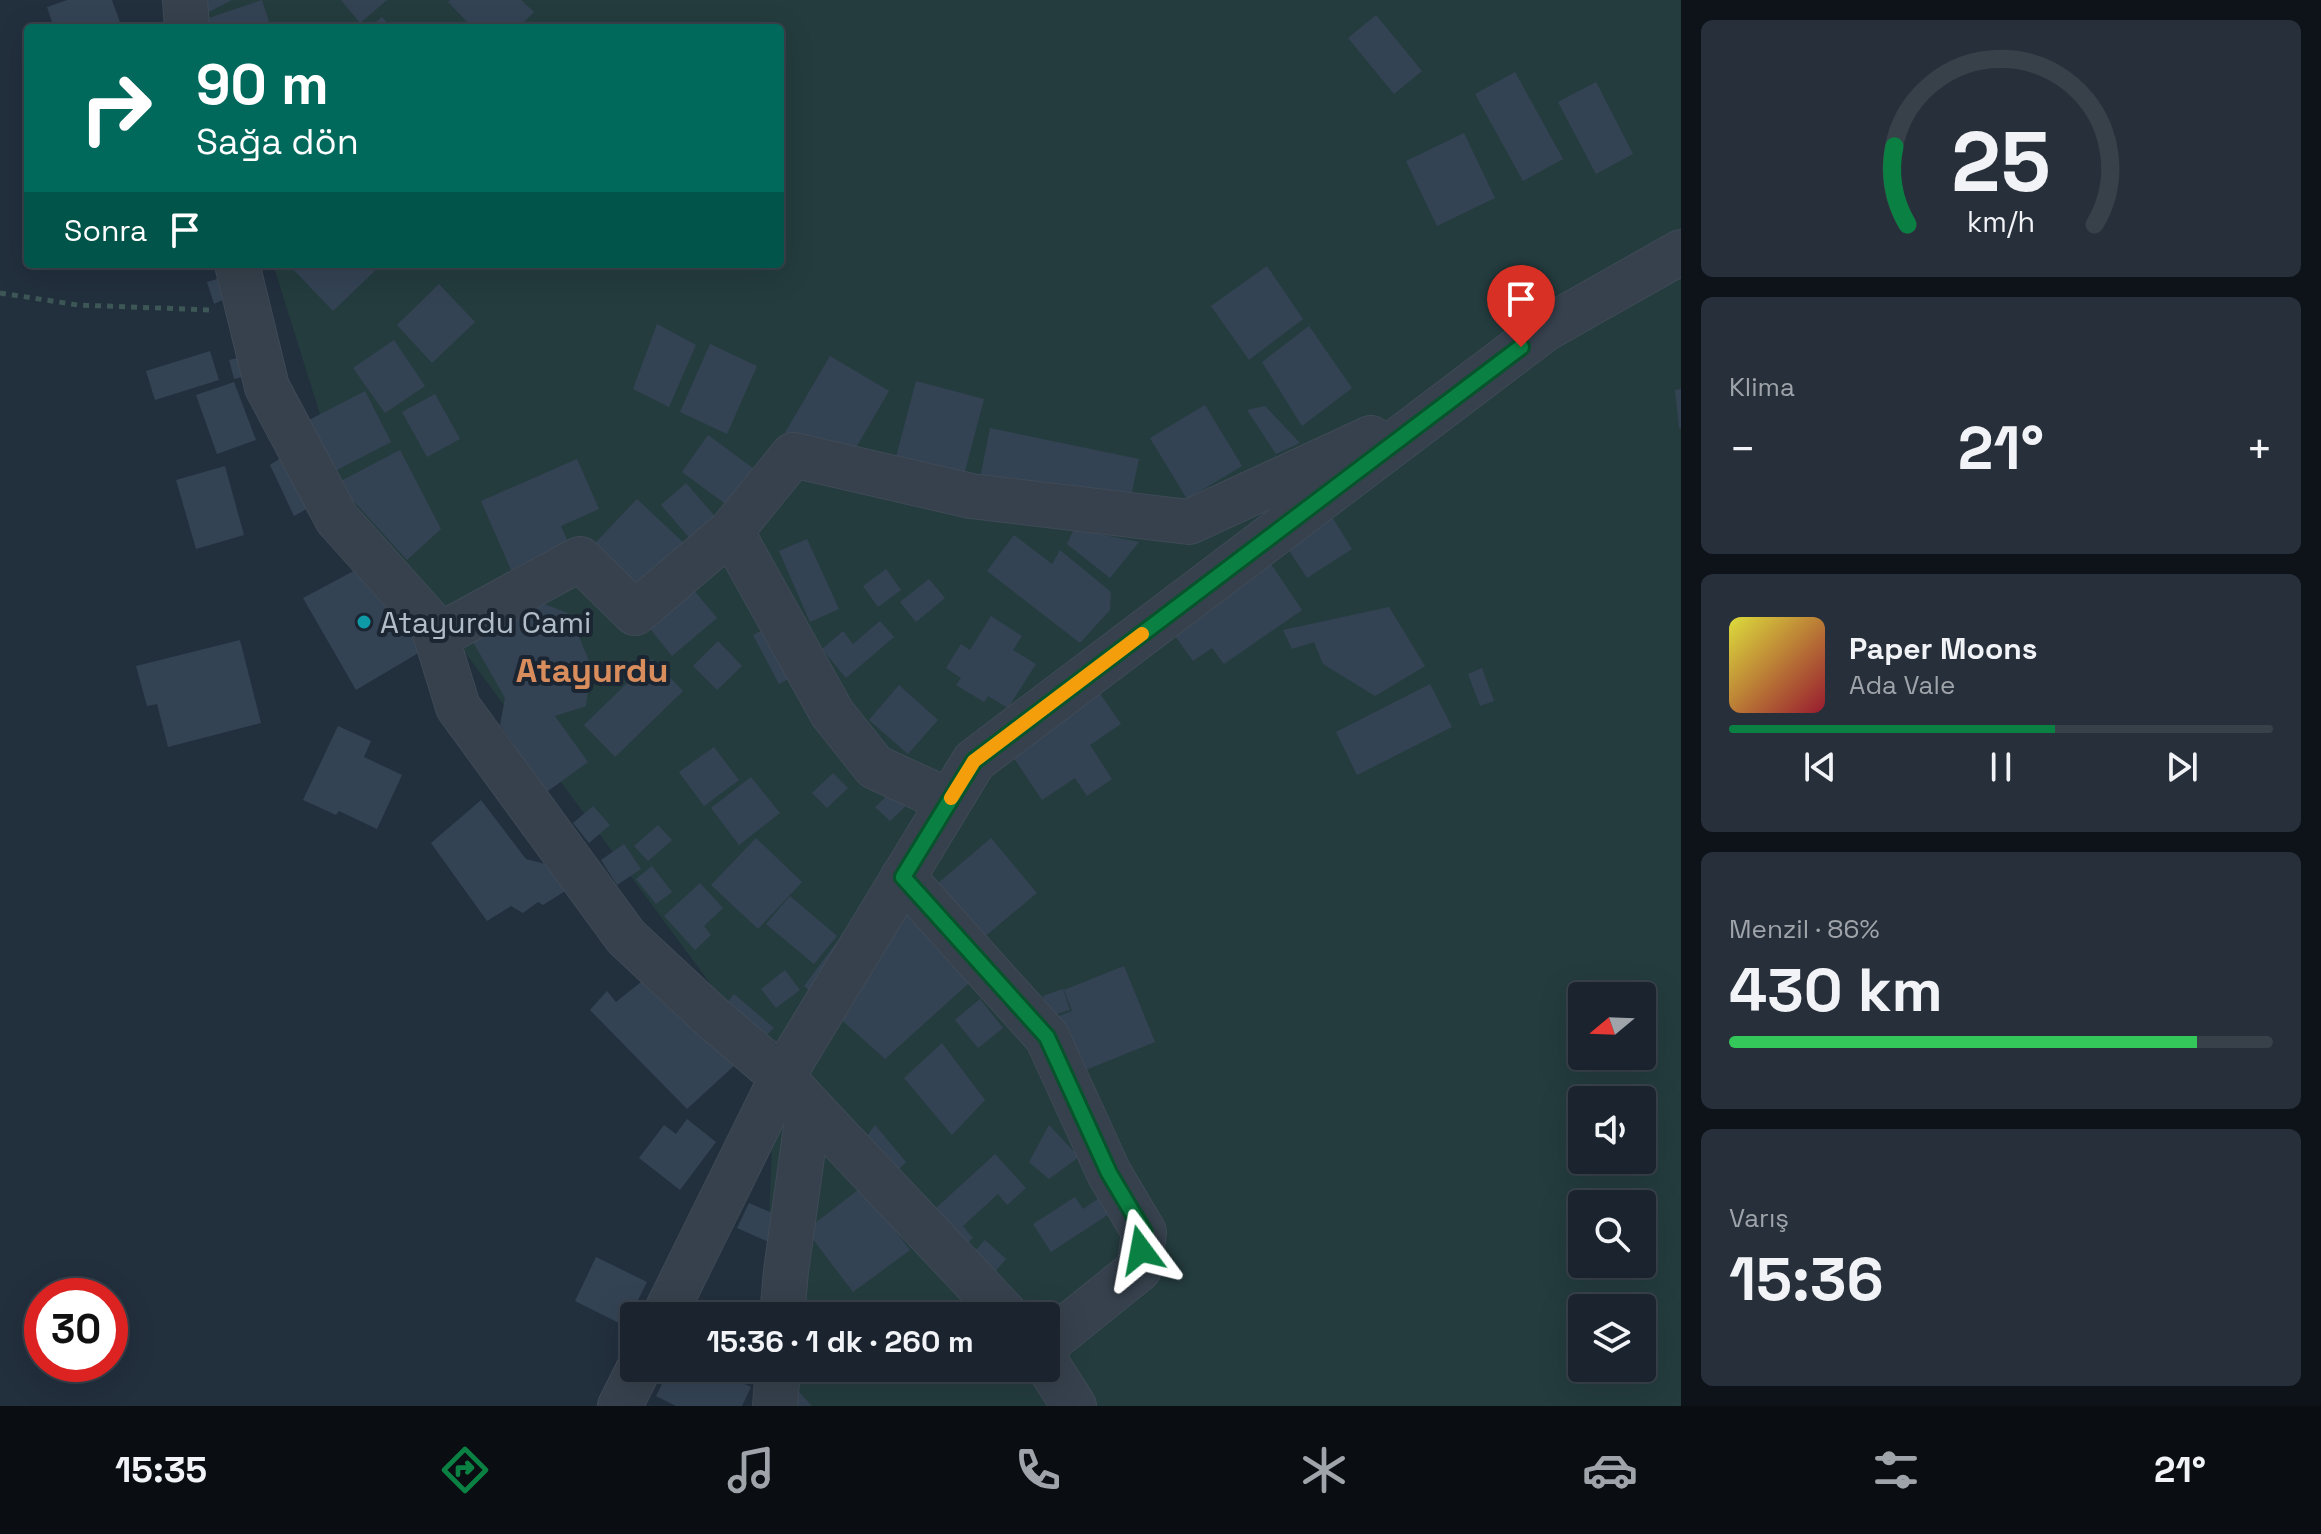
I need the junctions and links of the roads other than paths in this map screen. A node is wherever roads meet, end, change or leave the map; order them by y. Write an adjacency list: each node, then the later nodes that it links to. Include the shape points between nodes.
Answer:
1 (185, 0): 2 (street)
2 (187, 24)
3 (1681, 252): 5 (street, via 1545,329)
4 (238, 268): 7 (street, via 267,387 337,519)
5 (1449, 401): 6 (street, via 1189,522 971,496 793,455); 8 (street, via 974,761)
6 (731, 531): 7 (street, via 635,613 580,559); 8 (street, via 832,713 866,756 875,767)
7 (435, 634): 10 (street, via 458,707 626,937)
8 (949, 801): 9 (street)
9 (903, 877): 10 (street); 14 (street, via 1047,1037 1109,1173 1144,1232 1139,1269)
10 (796, 1091): 11 (street); 12 (street); 13 (street)
11 (672, 1302)
12 (783, 1302)
13 (994, 1302)
14 (1060, 1333)
15 (632, 1382): 18 (street)
16 (777, 1382): 19 (street)
17 (1059, 1382): 20 (street)
18 (620, 1406)
19 (775, 1406)
20 (1074, 1406)

